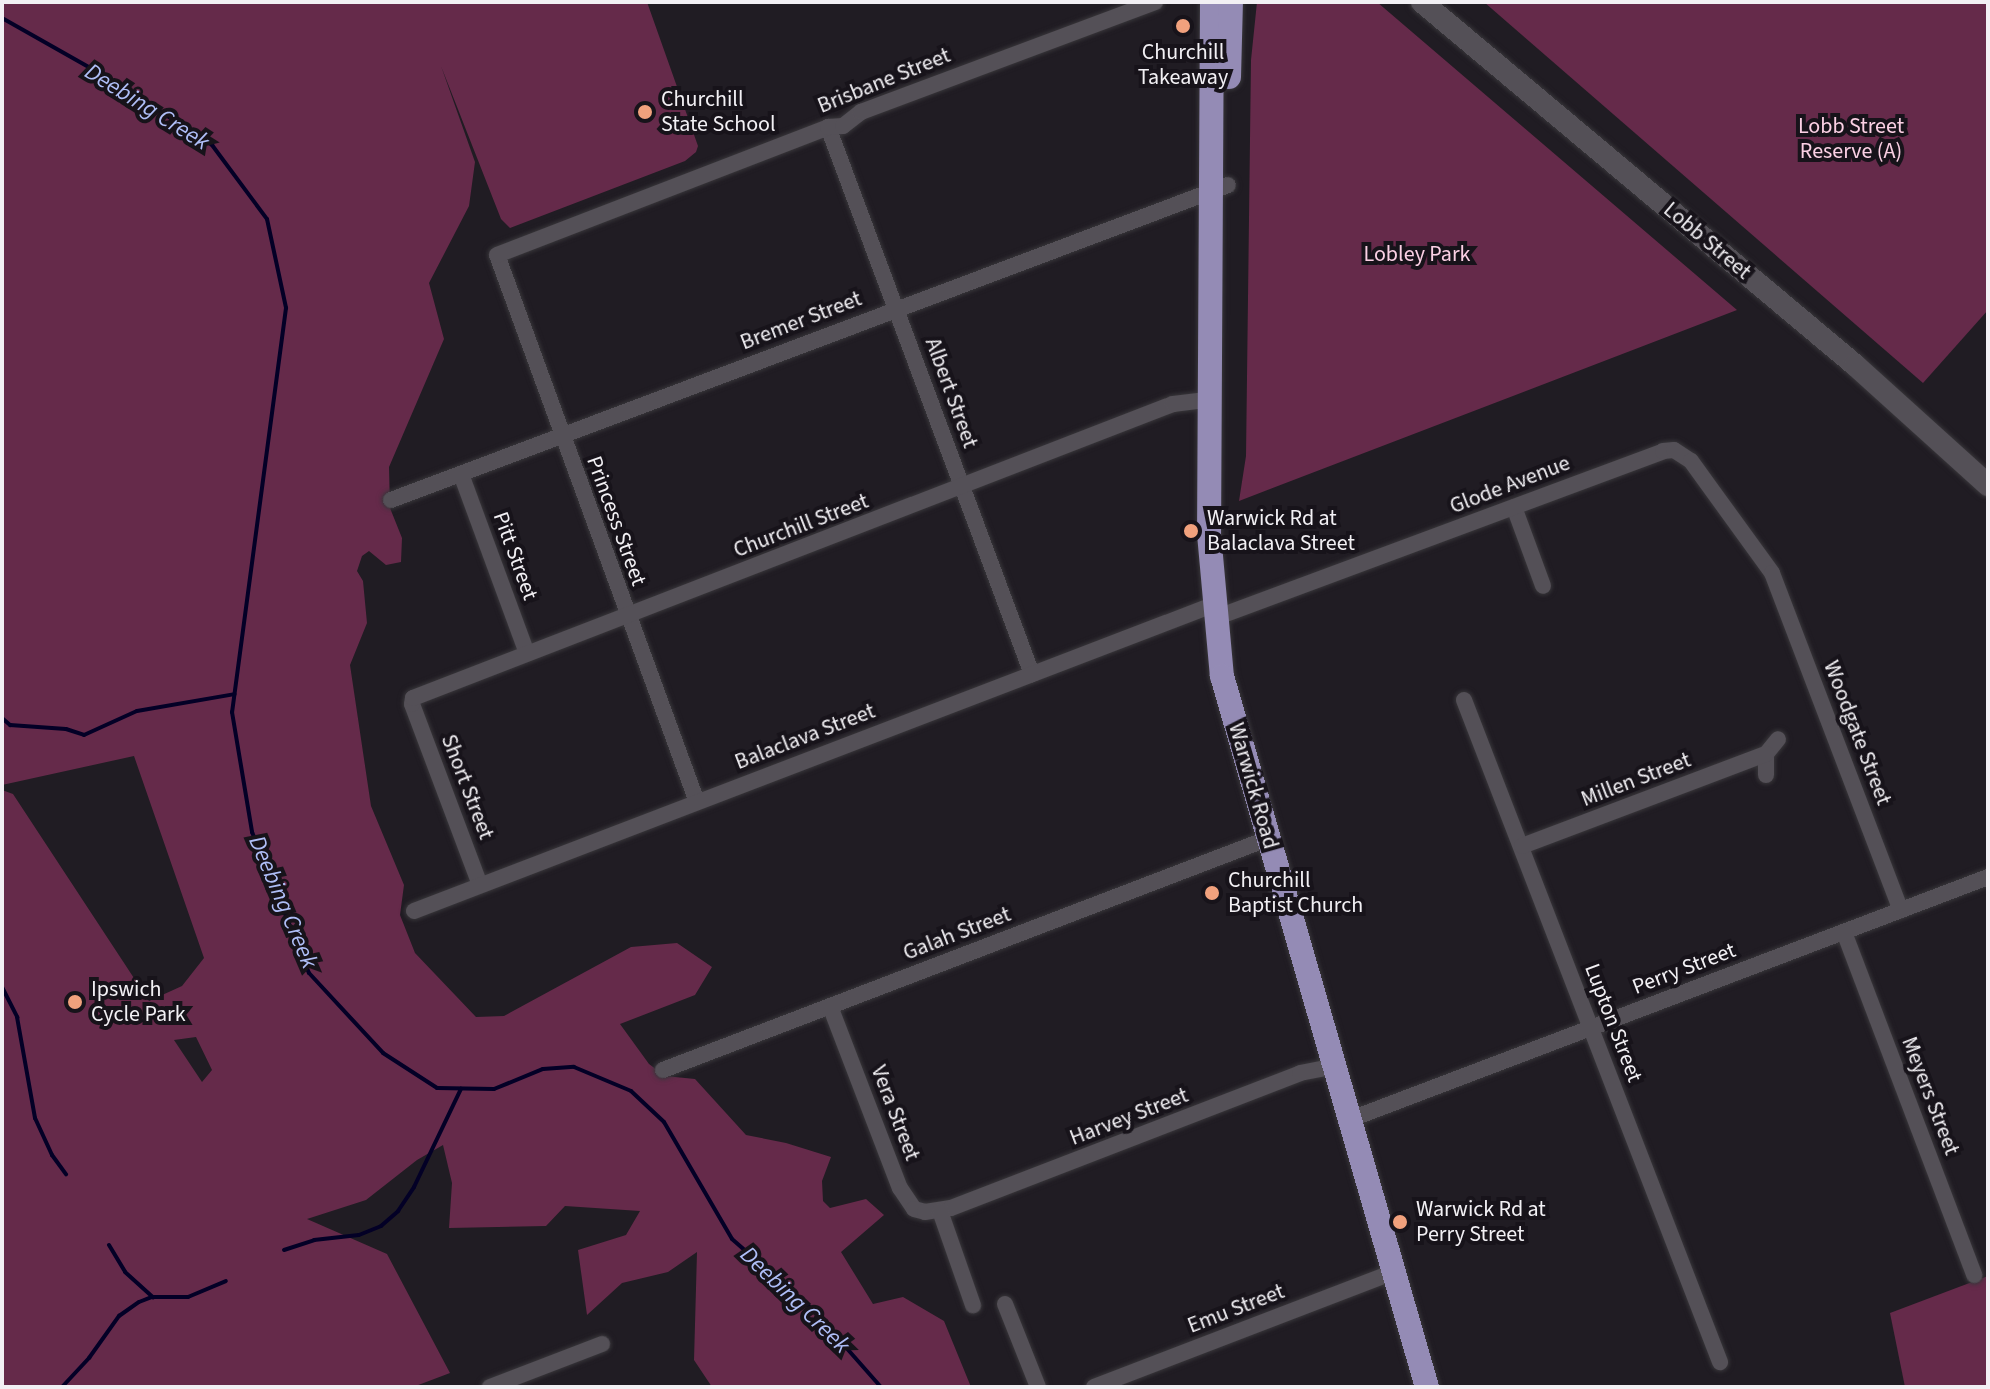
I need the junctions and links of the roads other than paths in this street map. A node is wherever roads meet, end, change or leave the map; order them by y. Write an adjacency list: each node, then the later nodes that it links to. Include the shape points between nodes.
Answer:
1 (1155, 2): 5 (street, Brisbane Street, via 861,112 843,126)
2 (1212, 2): 6 (main road, Warwick Road)
3 (1231, 2): 6 (main road, Warwick Road)
4 (1422, 2): 12 (main road, Lobb Street, via 1855,365)
5 (828, 127): 7 (street, Brisbane Street); 8 (street, Albert Street)
6 (1220, 187): 8 (street, Bremer Street); 9 (main road, Warwick Road, via 1209,258)
7 (497, 255): 10 (street, Princess Street)
8 (895, 308): 10 (street, Bremer Street); 13 (street, Albert Street)
9 (1211, 399): 13 (street, Churchill Street, via 1173,404); 18 (main road, Warwick Road)
10 (561, 436): 11 (street, Bremer Street); 19 (street, Princess Street)
11 (461, 474): 14 (street, Bremer Street); 20 (street, Pitt Street)
12 (1988, 485)
13 (963, 488): 19 (street, Churchill Street); 21 (street, Albert Street)
14 (391, 500)
15 (1514, 507): 16 (street, Glode Avenue, via 1674,450 1691,461); 17 (street); 18 (street, Glode Avenue)
16 (1772, 573): 32 (street, Woodgate Street)
17 (1543, 586)
18 (1214, 612): 21 (street, Balaclava Street); 28 (main road, Warwick Road, via 1222,676)
19 (628, 614): 20 (street, Churchill Street); 27 (street, Princess Street)
20 (527, 653): 23 (street, Churchill Street, via 419,694)
21 (1032, 674): 27 (street, Balaclava Street)
22 (1464, 700): 29 (street, Lupton Street)
23 (412, 704): 31 (street, Short Street)
24 (1778, 739): 25 (street)
25 (1766, 754): 26 (street); 29 (street, Millen Street)
26 (1766, 775)
27 (697, 802): 31 (street, Balaclava Street)
28 (1267, 839): 35 (street, Galah Street); 37 (main road, Warwick Road)
29 (1522, 846): 36 (street, Lupton Street)
30 (1988, 877): 32 (street, Perry Street)
31 (480, 885): 33 (street, Balaclava Street)
32 (1901, 910): 34 (street, Perry Street)
33 (414, 911)
34 (1844, 932): 36 (street, Perry Street); 42 (street, Meyers Street)
35 (830, 1006): 38 (street, Galah Street); 40 (street, Vera Street, via 907,1201 914,1209)
36 (1592, 1028): 39 (street, Perry Street); 46 (street, Lupton Street)
37 (1335, 1066): 39 (main road, Warwick Road); 40 (street, Harvey Street, via 1300,1073)
38 (663, 1070)
39 (1351, 1119): 41 (main road, Warwick Road)
40 (940, 1211): 44 (street)
41 (1394, 1272): 49 (street, Emu Street); 50 (main road, Warwick Road)
42 (1974, 1275)
43 (1005, 1304): 48 (street)
44 (973, 1305)
45 (602, 1344): 47 (street)
46 (1720, 1362)
47 (490, 1387)
48 (1038, 1387)
49 (1094, 1387)
50 (1427, 1387)

